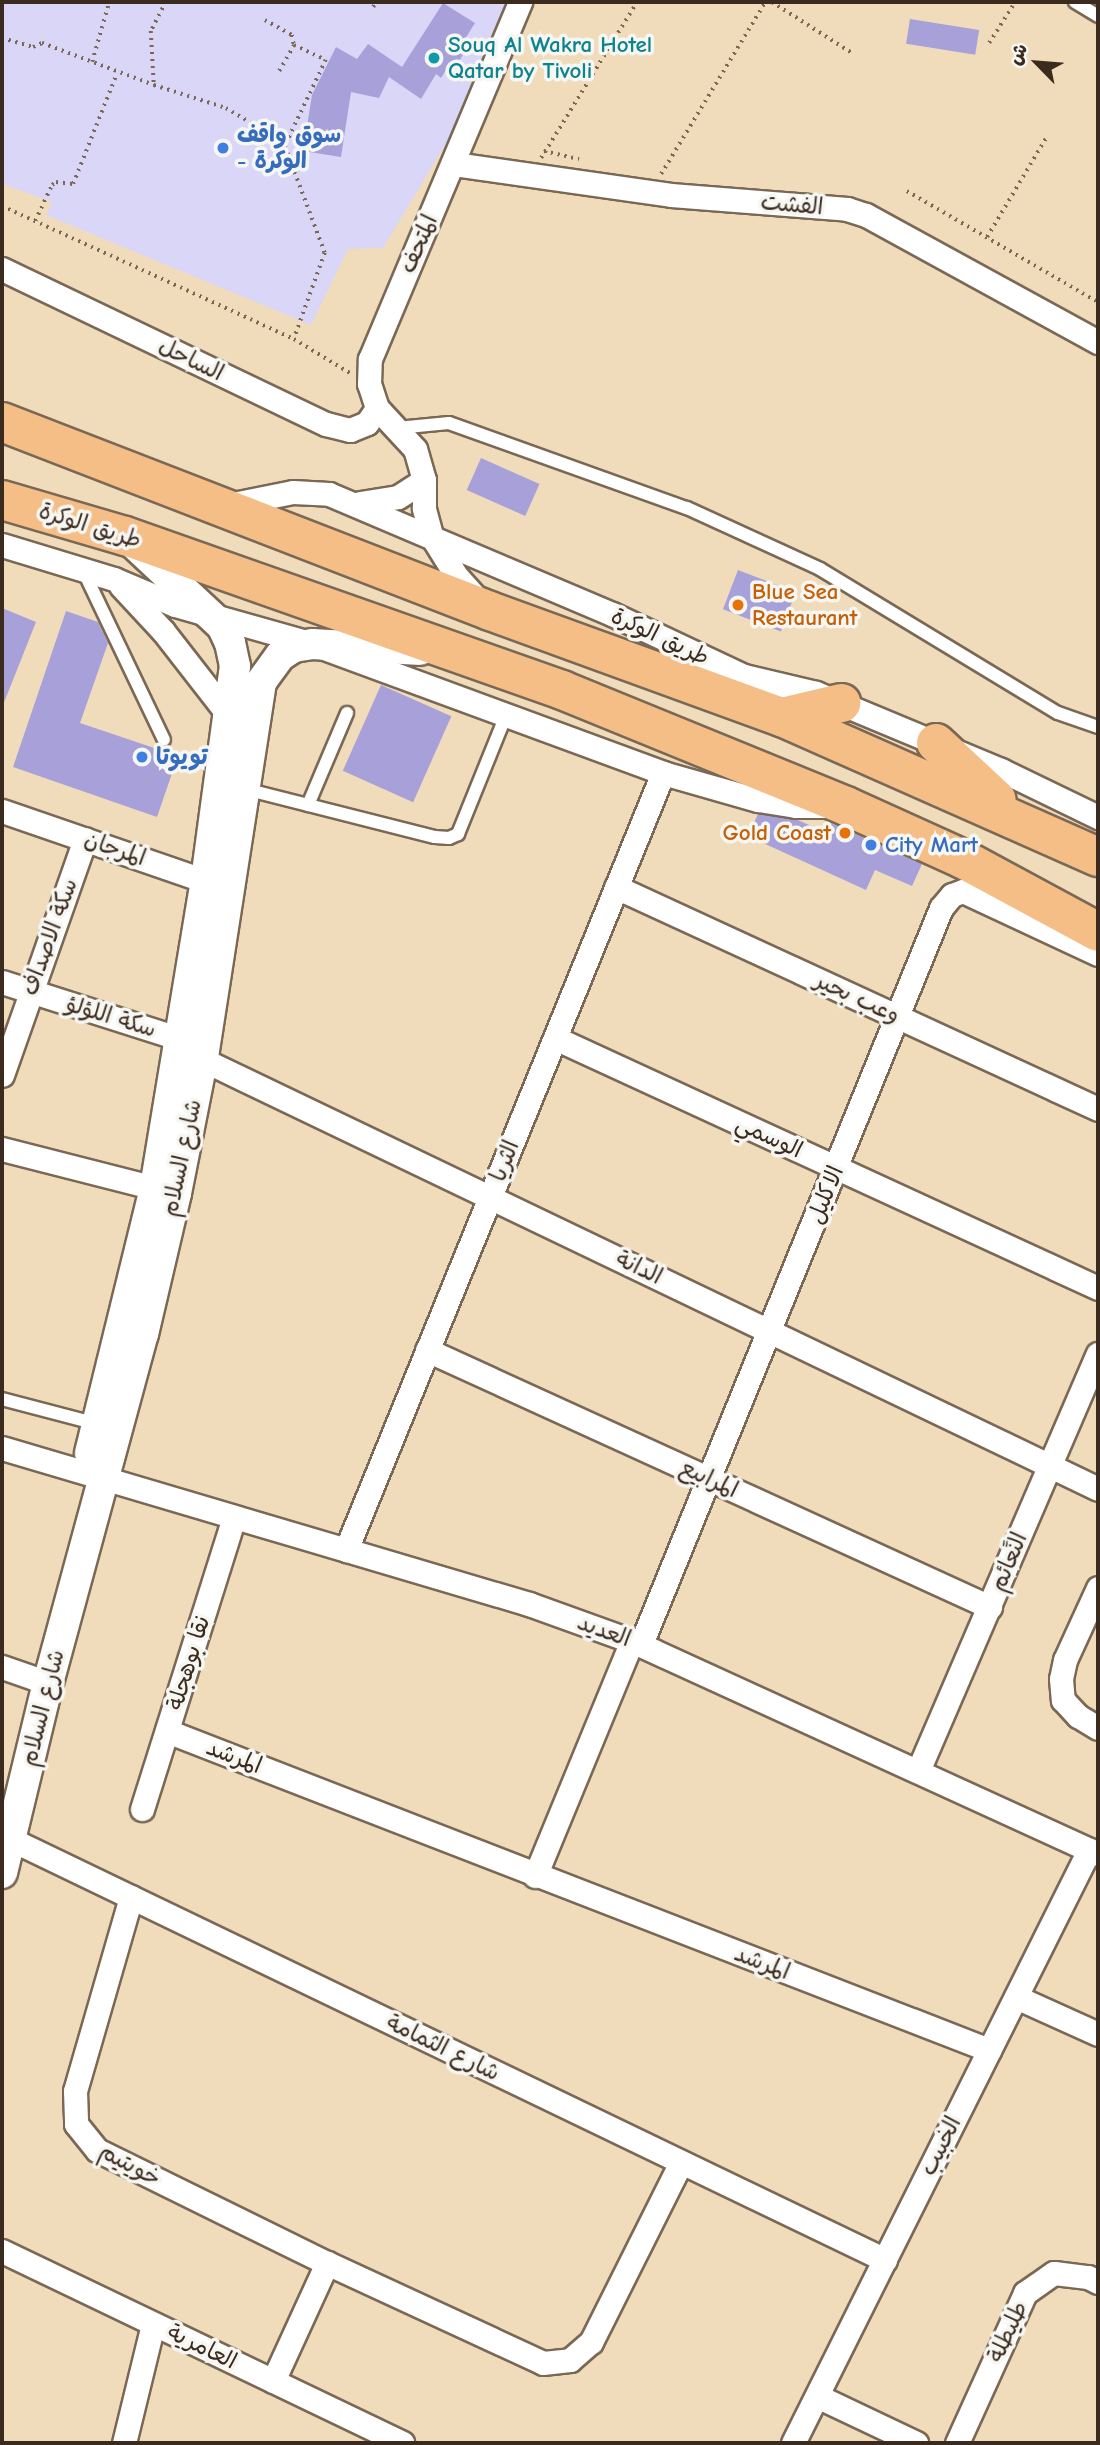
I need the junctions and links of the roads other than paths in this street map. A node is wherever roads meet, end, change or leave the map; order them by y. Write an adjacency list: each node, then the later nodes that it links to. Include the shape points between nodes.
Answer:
1 (520, 2): 4 (street, المتحف)
2 (1075, 2): 3 (lane)
3 (1098, 16)
4 (454, 164): 6 (street, الفشت, via 671,195 847,209 866,215); 7 (street, المتحف, via 370,359 369,384)
5 (2, 269): 7 (street, الساحل, via 326,424 350,430 367,423)
6 (1098, 342)
7 (377, 408): 9 (street, المتحف)
8 (2, 422): 13 (highway, طريق الوكرة)
9 (397, 428): 10 (street, المتحف, via 415,449); 28 (lane, via 449,423 687,508 820,569 1058,713)
10 (424, 480): 12 (street, via 383,502); 14 (street, المتحف, via 424,508)
11 (2, 499): 15 (highway, طريق الوكرة)
12 (351, 503): 13 (street, طريق الوكرة, via 305,491); 14 (street, طريق الوكرة)
13 (217, 505): 19 (highway, طريق الوكرة)
14 (431, 535): 19 (street, المتحف, via 457,577); 23 (street, طريق الوكرة, via 744,676)
15 (125, 536): 20 (street, شارع السلام); 22 (highway, طريق الوكرة)
16 (2, 545): 17 (street, طريق الوكرة)
17 (83, 570): 18 (street, طريق الوكرة); 29 (lane)
18 (114, 579): 20 (street, طريق الوكرة); 26 (street, via 163,631)
19 (491, 611): 27 (highway, طريق الوكرة)
20 (212, 617): 21 (street, طريق الوكرة); 26 (street, شارع السلام, via 230,643 235,666)
21 (313, 644): 22 (street, شارع السلام, via 413,648); 25 (street, طريق الوكرة); 32 (street, شارع السلام, via 294,647 280,656 261,682)
22 (497, 665): 34 (highway, طريق الوكرة)
23 (841, 703): 27 (highway); 30 (street, طريق الوكرة)
24 (347, 713): 33 (lane)
25 (506, 715): 31 (street, طريق الوكرة); 33 (lane, via 458,834 435,837)
26 (230, 717): 40 (street, شارع السلام)
27 (782, 717): 37 (highway, طريق الوكرة)
28 (1098, 727)
29 (164, 740)
30 (936, 743): 36 (street, طريق الوكرة); 37 (highway)
31 (663, 773): 34 (street, طريق الوكرة, via 758,800); 41 (street, الثريا)
32 (245, 789): 33 (lane); 40 (street, شارع السلام)
33 (308, 805)
34 (846, 806): 42 (highway, طريق الوكرة, via 963,859)
35 (2, 811): 38 (street, المرجان)
36 (1098, 817)
37 (1016, 818): 39 (highway, طريق الوكرة)
38 (85, 839): 40 (street, المرجان); 44 (street, سكة الاصداف)
39 (1098, 857)
40 (217, 885): 47 (street, شارع السلام)
41 (617, 887): 45 (street, وعب بحير); 46 (street, الثريا)
42 (1082, 934): 45 (street, الاكليل, via 963,891 952,895 942,908)
43 (2, 982): 44 (street, سكة اللؤلؤ)
44 (29, 992): 47 (street, سكة اللؤلؤ); 48 (street, سكة الاصداف)
45 (898, 1017): 49 (street, وعب بحير); 51 (street, الاكليل)
46 (555, 1038): 51 (street, الوسمي); 53 (street, الثريا)
47 (187, 1049): 52 (street, شارع السلام); 53 (street, الدانة); 62 (street, شارع السلام, via 173,1205)
48 (2, 1075)
49 (1098, 1109)
50 (2, 1149): 52 (street)
51 (837, 1168): 54 (street, الوسمي); 55 (street, الاكليل)
52 (155, 1188): 59 (street, شارع السلام)
53 (490, 1196): 55 (street, الدانة); 56 (street, الثريا)
54 (1098, 1288)
55 (770, 1331): 61 (street, الدانة); 63 (street, الاكليل)
56 (427, 1350): 63 (street, المرابيع); 66 (street, الثريا)
57 (1098, 1354): 61 (street, النًعائم)
58 (2, 1399): 59 (lane)
59 (97, 1424): 62 (street, شارع السلام)
60 (2, 1448): 62 (street, العديد)
61 (1050, 1465): 64 (street, الدانة); 68 (street, النًعائم)
62 (95, 1476): 65 (street, العديد); 71 (street, شارع السلام)
63 (709, 1479): 68 (street, المرابيع); 69 (street, الاكليل)
64 (1098, 1489)
65 (234, 1517): 66 (street, العديد); 73 (street, نقا بوهجلة)
66 (346, 1550): 69 (street, العديد, via 529,1604)
67 (1098, 1588): 72 (street, via 1060,1679 1063,1700)
68 (990, 1607): 74 (street, النًعائم)
69 (637, 1643): 74 (street, العديد); 80 (street)
70 (2, 1667): 71 (street)
71 (39, 1679): 75 (street, شارع السلام); 77 (street, شارع السلام)
72 (1098, 1728)
73 (167, 1731): 76 (street, نقا بوهجلة); 80 (street, المرشد)
74 (918, 1771): 78 (street, العديد)
75 (2, 1788)
76 (142, 1809)
77 (6, 1837): 79 (street, شارع السلام); 81 (street, شارع الثمامة)
78 (1094, 1852): 82 (street, الخبيب)
79 (2, 1873)
80 (535, 1876): 84 (street, المرشد)
81 (131, 1897): 85 (street, شارع الثمامة); 88 (street, خويتيم, via 75,2091 76,2124 97,2150)
82 (1016, 1997): 83 (street); 84 (street, الخبيب)
83 (1098, 2034)
84 (989, 2050): 87 (street, الخبيب)
85 (681, 2162): 87 (street, شارع الثمامة); 88 (street, خويتيم, via 591,2343 570,2360 543,2363)
86 (2, 2251): 90 (street, العامرية)
87 (885, 2260): 92 (street, الخبيب)
88 (327, 2263): 91 (street)
89 (1098, 2282): 98 (street, طليطلة, via 1054,2273 1026,2293)
90 (153, 2324): 91 (street, العامرية); 94 (street)
91 (273, 2381): 93 (street, العامرية)
92 (817, 2396): 96 (street, الخبيب); 97 (street)
93 (359, 2433): 95 (street, العامرية)
94 (124, 2443)
95 (402, 2443)
96 (793, 2443)
97 (916, 2443)
98 (957, 2443)

